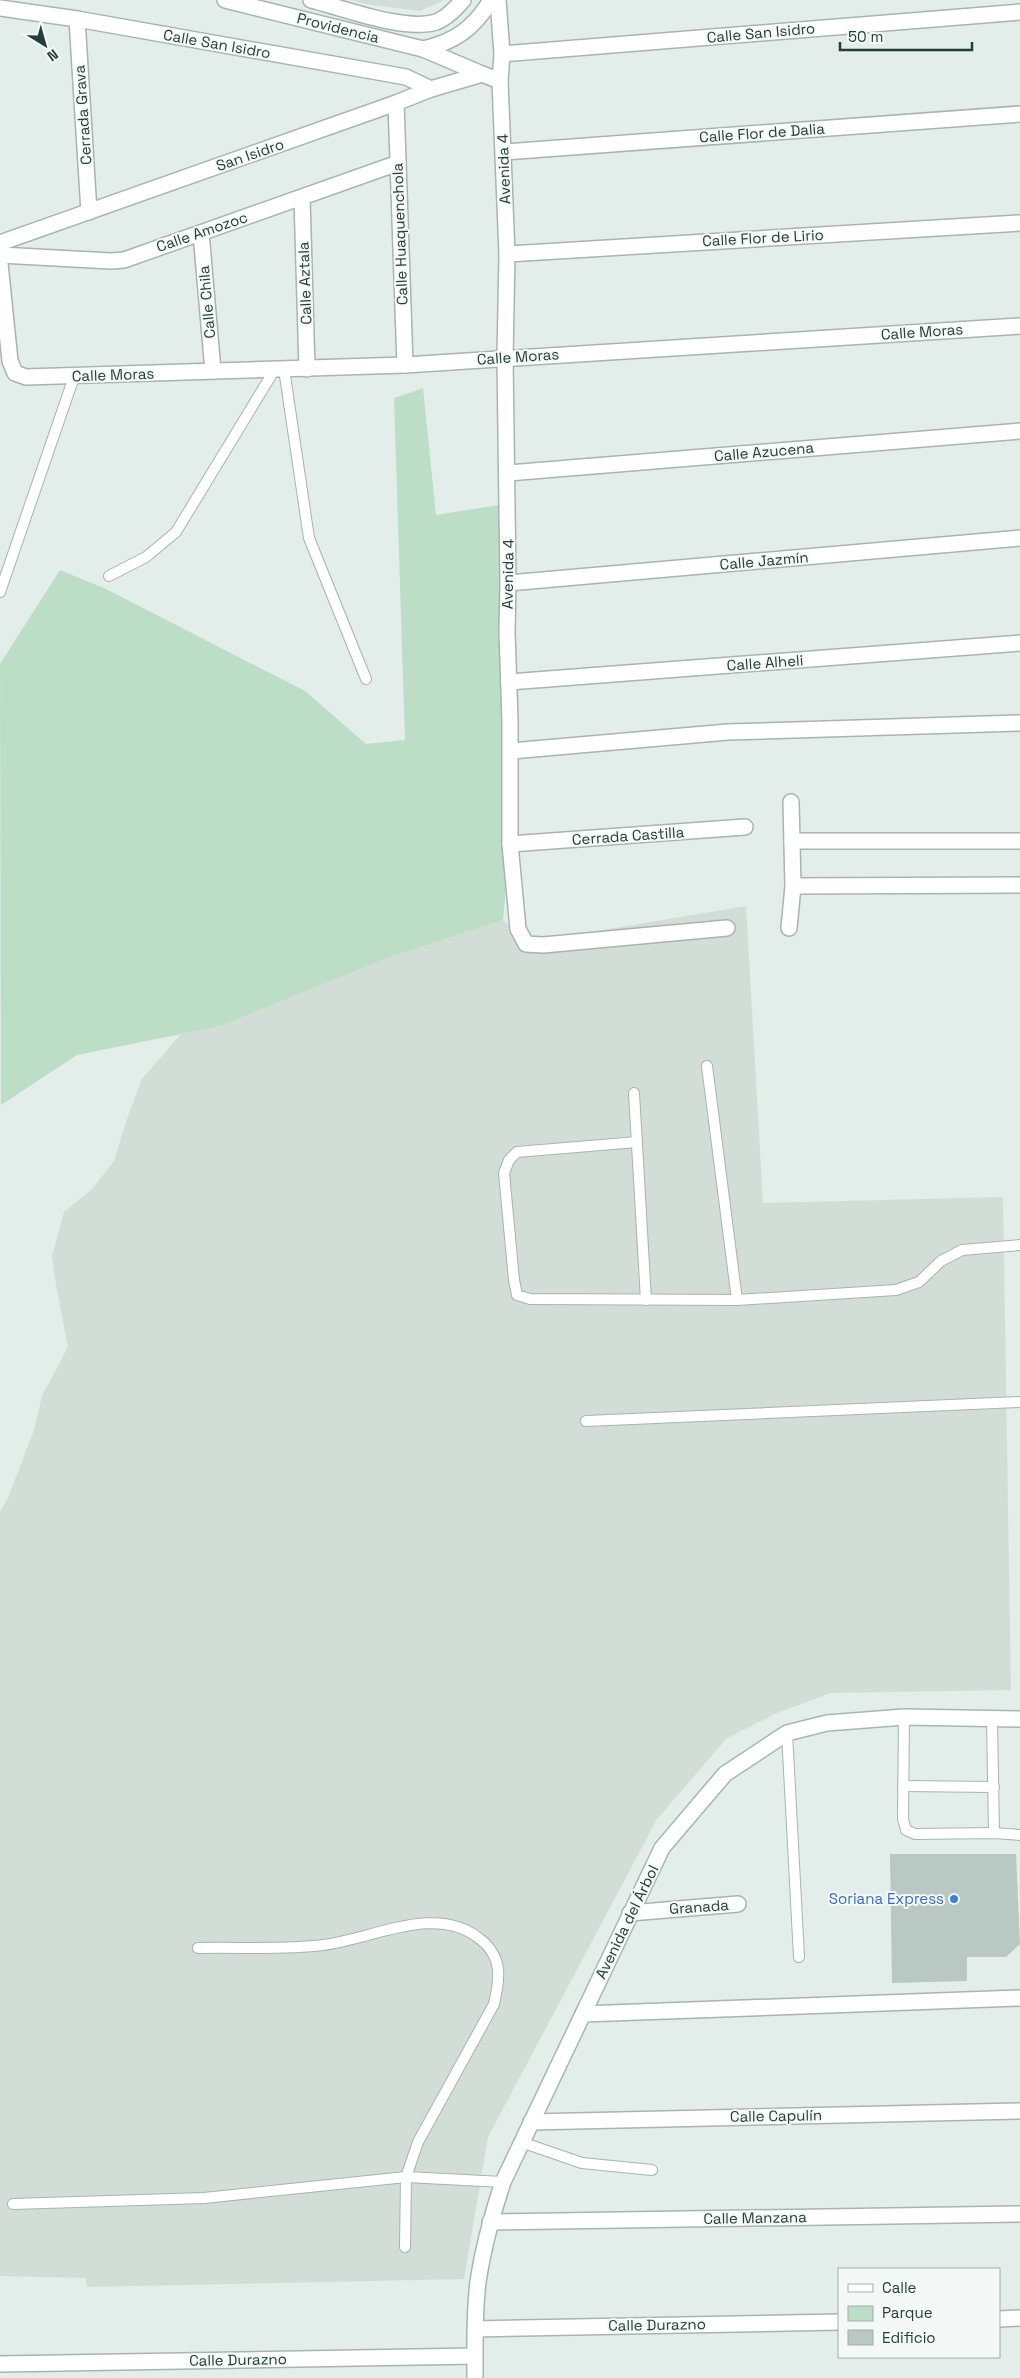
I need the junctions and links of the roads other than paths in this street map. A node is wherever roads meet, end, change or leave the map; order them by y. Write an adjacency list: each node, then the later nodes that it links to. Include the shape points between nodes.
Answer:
1 (225, 0): 9 (street, Providencia)
2 (311, 0): 3 (street, via 404,24 437,22 454,11)
3 (463, 0)
4 (491, 0): 9 (street, via 480,17 462,33 443,44)
5 (498, 0): 10 (street, Avenida 4)
6 (0, 8): 8 (street, Calle San Isidro)
7 (1020, 12): 10 (street, Calle San Isidro)
8 (77, 19): 13 (street, Calle San Isidro, via 406,77); 19 (street, Cerrada Grava)
9 (423, 49): 11 (street, Providencia)
10 (502, 54): 12 (street, Avenida 4)
11 (482, 74): 12 (street); 13 (street, San Isidro)
12 (500, 82): 16 (street, Avenida 4)
13 (431, 89): 14 (street, San Isidro)
14 (396, 104): 17 (street, Calle Huaquenchola); 19 (street, San Isidro)
15 (1020, 114): 16 (street, Calle Flor de Dalia)
16 (504, 152): 23 (street, Avenida 4)
17 (398, 164): 18 (street, Calle Amozoc); 28 (street, Calle Huaquenchola)
18 (302, 198): 21 (street, Calle Amozoc); 30 (street, Calle Aztala)
19 (89, 212): 22 (street, San Isidro)
20 (1020, 222): 23 (street, Calle Flor de Lirio)
21 (201, 233): 24 (street, Calle Amozoc, via 124,260); 31 (street, Calle Chila)
22 (0, 243)
23 (507, 254): 27 (street, Avenida 4)
24 (0, 255)
25 (0, 264): 32 (street, Calle Moras, via 10,361 15,373 26,377)
26 (1020, 326): 27 (street, Calle Moras)
27 (505, 357): 28 (street, Calle Moras); 34 (street, Avenida 4)
28 (405, 365): 30 (street, Calle Moras)
29 (280, 369): 30 (street, Calle Moras); 31 (street, Calle Moras); 36 (lane, via 176,532 146,557); 40 (lane, via 308,538)
30 (307, 369)
31 (213, 371): 32 (street, Calle Moras)
32 (74, 377): 38 (lane)
33 (1020, 431): 34 (street, Calle Azucena)
34 (508, 472): 37 (street, Avenida 4)
35 (1020, 538): 37 (street, Calle Jazmín)
36 (109, 576)
37 (508, 583): 41 (street, Avenida 4)
38 (0, 592)
39 (1020, 643): 41 (street, Calle Alheli)
40 (366, 679)
41 (509, 682): 43 (street, Avenida 4)
42 (1020, 723): 43 (street, via 728,732)
43 (511, 751): 48 (street, Avenida 4)
44 (791, 802): 47 (street)
45 (744, 827): 48 (street, Cerrada Castilla)
46 (1020, 840): 47 (street)
47 (792, 841): 50 (street)
48 (510, 844): 51 (street, Avenida 4, via 518,929 526,944)
49 (1020, 885): 50 (street)
50 (792, 886): 52 (street)
51 (727, 928)
52 (789, 928)
53 (707, 1066): 58 (lane)
54 (634, 1093): 55 (lane)
55 (637, 1142): 57 (lane); 57 (lane, via 518,1152 509,1160 504,1173 517,1295)
56 (1020, 1244): 58 (lane, via 962,1250 940,1261 919,1282 896,1290)
57 (646, 1300): 58 (lane)
58 (737, 1300)
59 (1020, 1402): 60 (lane)
60 (586, 1421)
61 (904, 1717): 62 (street, Avenida del Árbol); 64 (street, Avenida del Árbol, via 827,1723); 65 (lane)
62 (992, 1719): 63 (street, Avenida del Árbol); 66 (lane)
63 (1020, 1719)
64 (787, 1733): 70 (street, Avenida del Árbol, via 725,1774 696,1806 662,1848); 72 (lane)
65 (903, 1786): 66 (lane); 67 (lane, via 906,1830 915,1834)
66 (994, 1787): 67 (lane)
67 (994, 1833): 68 (lane)
68 (1020, 1835)
69 (738, 1904): 70 (street, Granada)
70 (630, 1913): 74 (street, Avenida del Árbol)
71 (198, 1948): 79 (lane, via 325,1945 406,1925 441,1923 467,1928 488,1945 499,1965 494,2004 418,2142)
72 (799, 1957)
73 (1020, 1998): 74 (street)
74 (583, 2014): 76 (street, Avenida del Árbol)
75 (1020, 2111): 76 (street, Calle Capulín)
76 (531, 2122): 77 (street, Avenida del Árbol)
77 (521, 2142): 78 (lane, via 582,2163); 80 (street, Avenida del Árbol)
78 (652, 2170)
79 (406, 2177): 80 (lane); 81 (lane, via 204,2198); 84 (lane)
80 (503, 2182): 83 (street, Avenida del Árbol)
81 (13, 2204)
82 (1020, 2214): 83 (street, Calle Manzana)
83 (490, 2222): 88 (street, Avenida del Árbol, via 478,2283)
84 (405, 2247)
85 (1020, 2318): 86 (street)
86 (1000, 2319)
87 (838, 2322): 88 (street, Calle Durazno)
88 (475, 2329): 89 (street, Avenida del Árbol)
89 (475, 2356): 90 (street, Calle Durazno); 91 (street, Avenida del Árbol)
90 (0, 2364)
91 (475, 2378)

